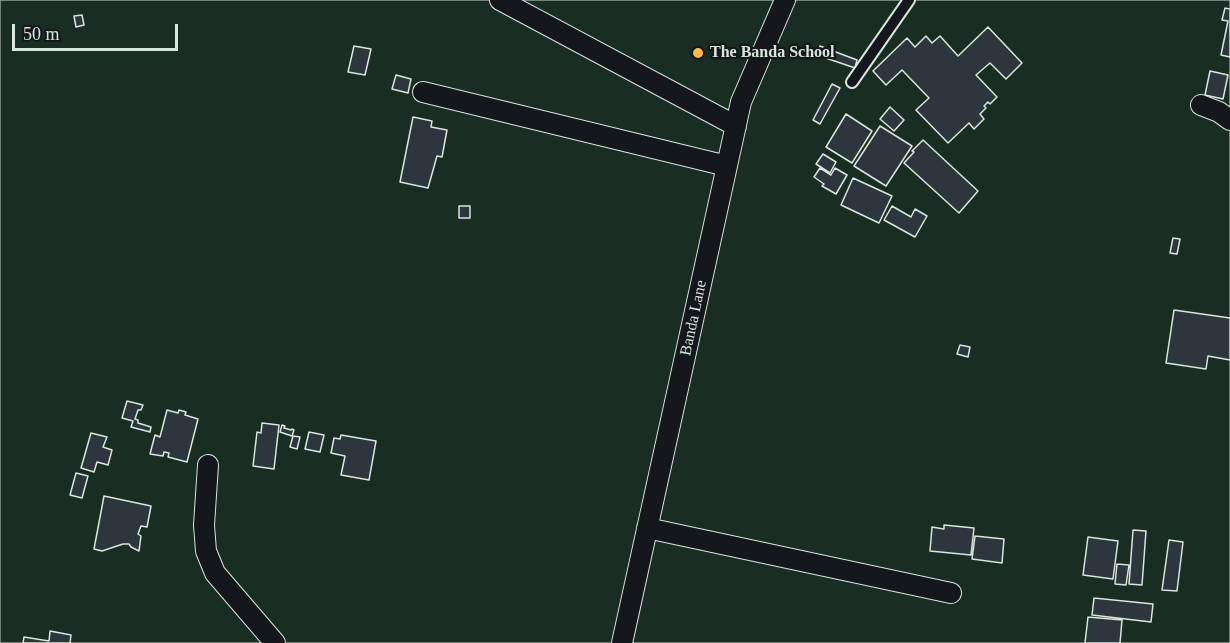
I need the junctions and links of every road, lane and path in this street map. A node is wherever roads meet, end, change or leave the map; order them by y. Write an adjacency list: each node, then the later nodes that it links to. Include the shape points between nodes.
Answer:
1 (500, 0): 8 (street)
2 (785, 0): 8 (street, Banda Lane, via 741,102)
3 (909, 0): 4 (lane)
4 (852, 82)
5 (423, 92): 9 (street)
6 (1202, 105): 7 (street)
7 (1230, 120)
8 (736, 126): 9 (street, Banda Lane)
9 (727, 166): 11 (street, Banda Lane)
10 (208, 465): 13 (street, via 204,525 206,551 214,573)
11 (647, 528): 12 (street); 14 (street, Banda Lane)
12 (951, 593)
13 (275, 643)
14 (622, 643)

